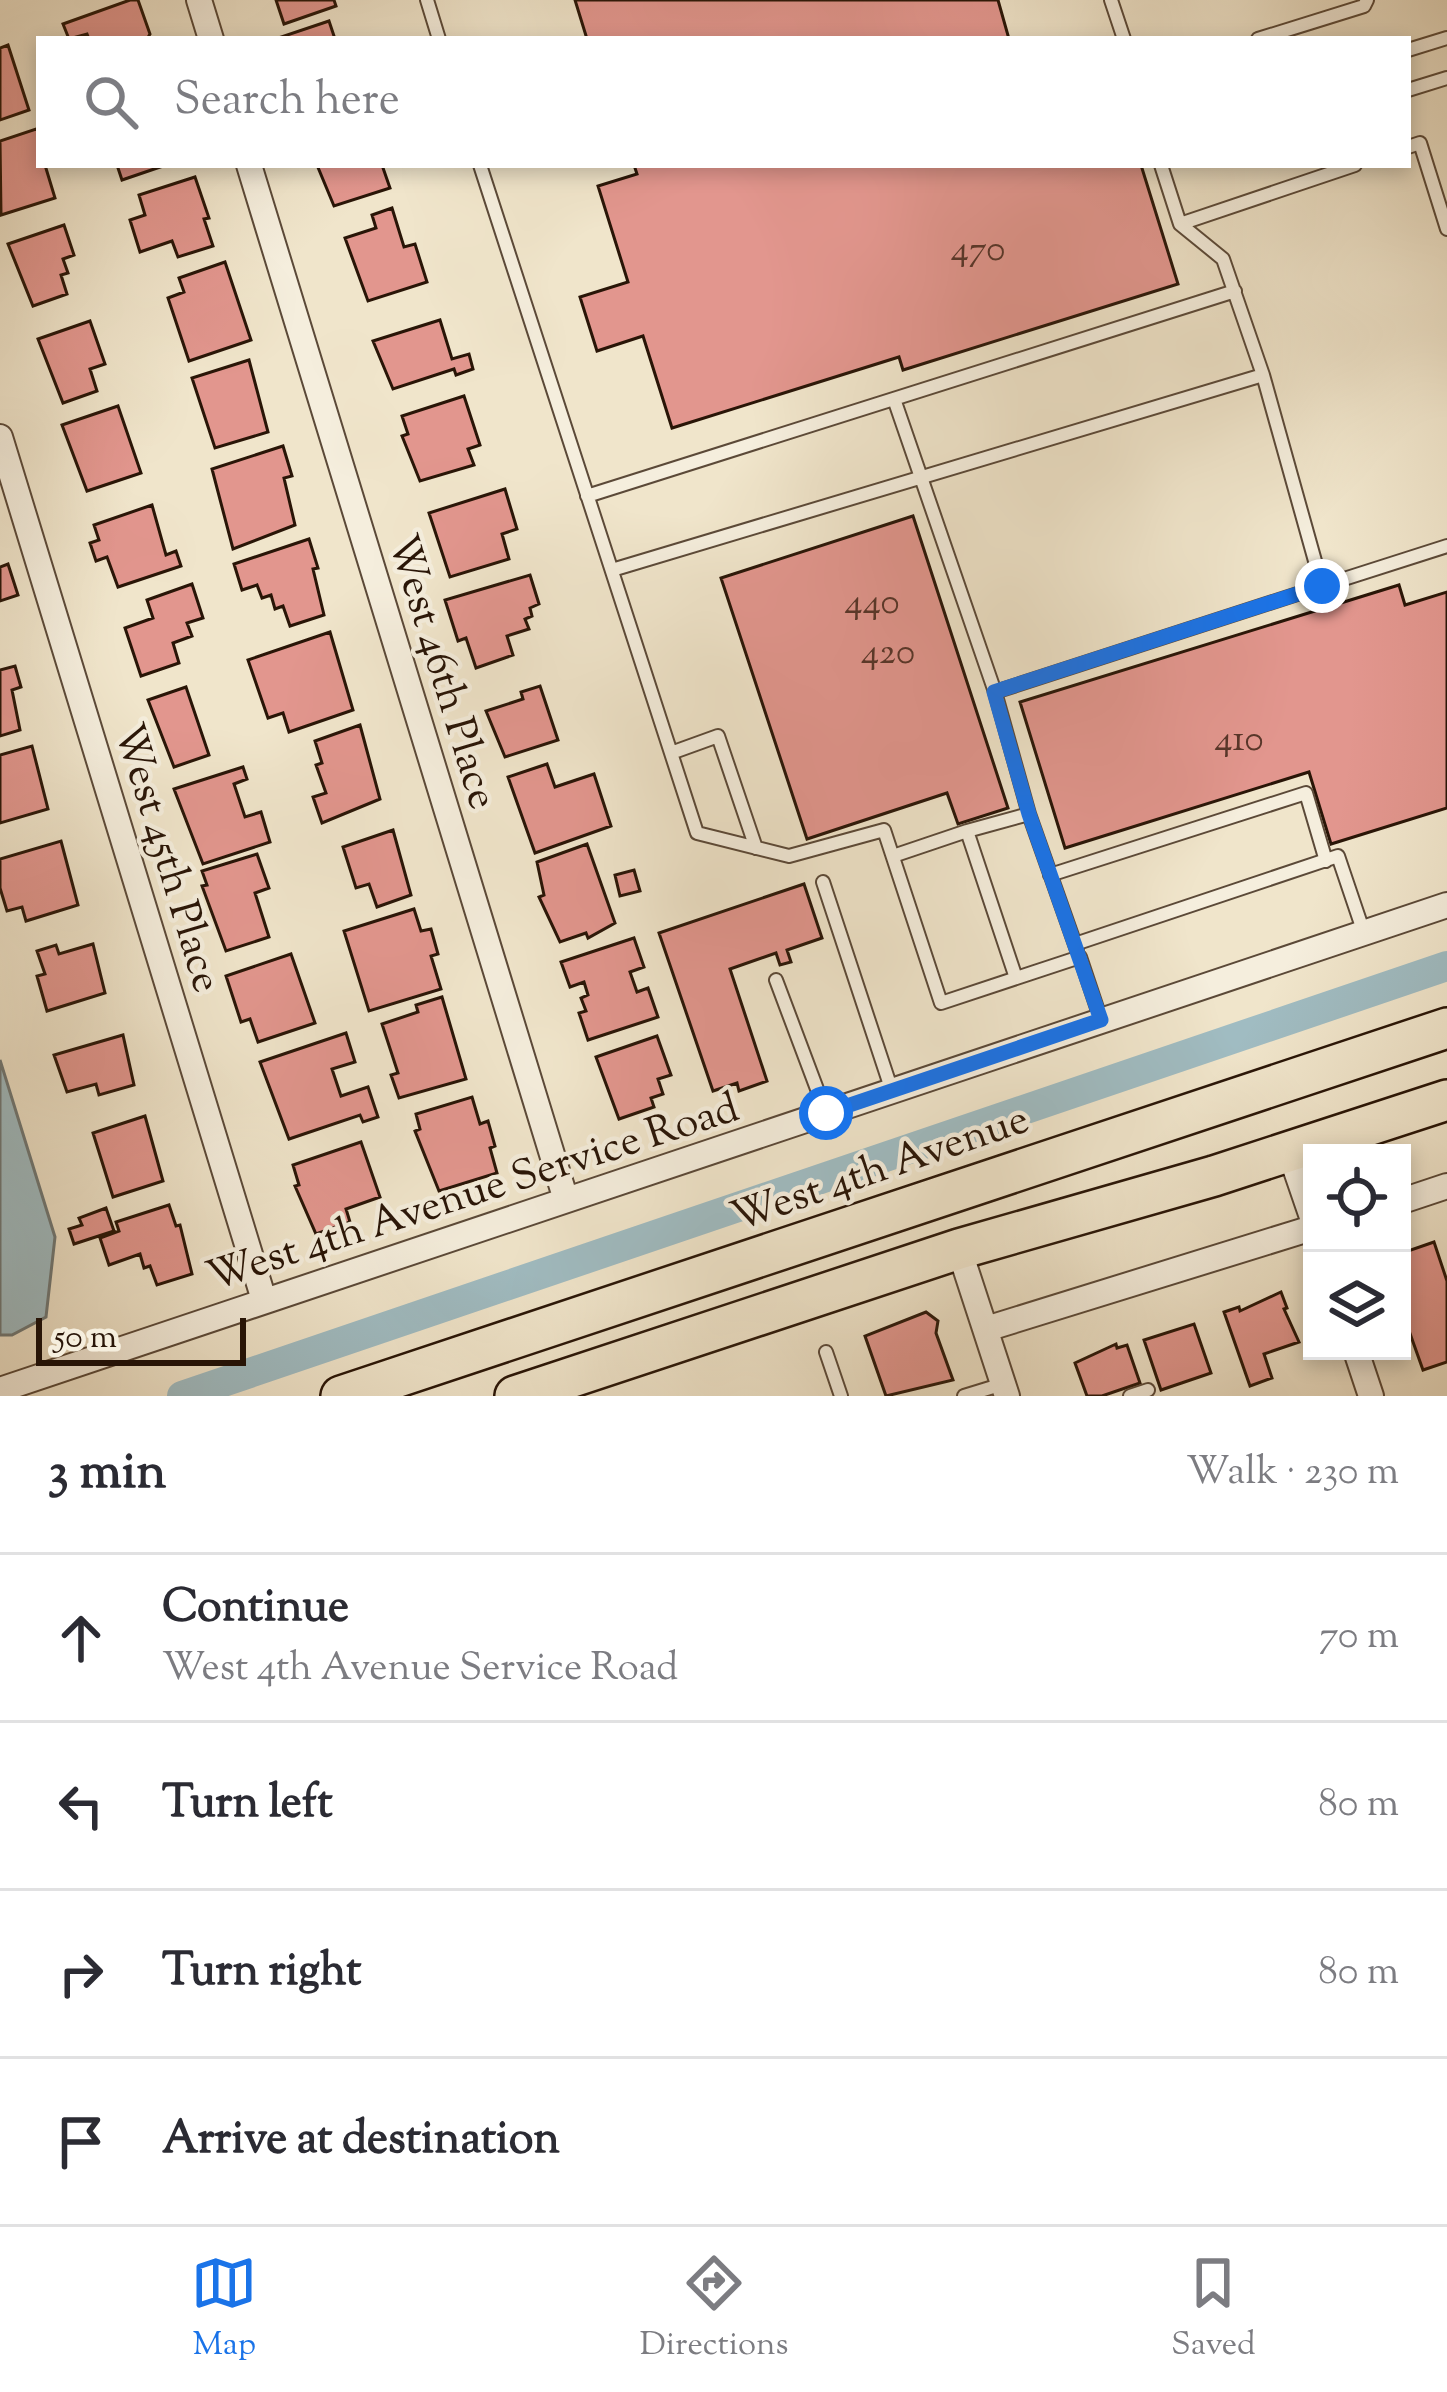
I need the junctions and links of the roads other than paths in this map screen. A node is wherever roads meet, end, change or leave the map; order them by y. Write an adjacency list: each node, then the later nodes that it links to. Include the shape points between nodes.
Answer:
1 (199, 0): 5 (street)
2 (427, 0): 6 (lane)
3 (1111, 0): 7 (lane)
4 (1367, 0): 8 (lane)
5 (210, 36)
6 (438, 36)
7 (1123, 36)
8 (1268, 36)
9 (1447, 38): 10 (lane)
10 (1411, 49)
11 (1447, 78): 12 (lane)
12 (1411, 89)
13 (1411, 146): 19 (lane, via 1420,143)
14 (250, 168): 53 (street, West 46th Place)
15 (481, 168): 25 (lane)
16 (1162, 168): 18 (lane)
17 (1346, 168): 18 (lane)
18 (1180, 224): 20 (lane, via 1223,259)
19 (1447, 229)
20 (1234, 291): 21 (lane); 22 (lane)
21 (1263, 374): 24 (lane); 28 (lane)
22 (894, 399): 24 (lane); 25 (lane)
23 (0, 436): 56 (street, West 45th Place)
24 (920, 478): 27 (lane); 29 (lane)
25 (587, 496): 27 (lane)
26 (1447, 546): 28 (lane)
27 (612, 570): 30 (lane)
28 (1322, 586): 29 (lane)
29 (994, 692): 31 (lane)
30 (671, 753): 33 (lane, via 697,833); 33 (lane, via 718,736)
31 (1029, 814): 32 (lane); 36 (lane)
32 (967, 832): 34 (lane); 41 (lane)
33 (756, 848): 34 (lane, via 789,856 884,830)
34 (893, 856): 41 (lane, via 941,1003)
35 (1326, 861): 36 (lane, via 1306,794); 39 (lane, via 1338,856); 40 (lane)
36 (1050, 875): 40 (lane)
37 (823, 882): 45 (lane)
38 (1447, 905): 39 (street, West 4th Avenue Service Road)
39 (1364, 932): 43 (street, West 4th Avenue Service Road)
40 (1077, 951): 41 (lane); 43 (lane)
41 (1016, 978)
42 (776, 980): 47 (lane)
43 (1101, 1020): 45 (street, West 4th Avenue Service Road)
44 (1447, 1028): 49 (main road, West 4th Avenue)
45 (892, 1090): 47 (street, West 4th Avenue Service Road)
46 (1447, 1100): 48 (main road)
47 (826, 1113): 53 (street, West 4th Avenue Service Road)
48 (1290, 1153): 51 (street); 55 (main road)
49 (1009, 1172): 55 (main road, via 979,1198); 57 (main road, West 4th Avenue)
50 (1447, 1186): 52 (street)
51 (1303, 1190)
52 (1411, 1198)
53 (566, 1200): 56 (street, West 4th Avenue Service Road)
54 (1303, 1231): 58 (street)
55 (959, 1249): 58 (street); 61 (main road)
56 (264, 1300): 62 (street, West 4th Avenue Service Road)
57 (608, 1307): 61 (main road, via 566,1354); 65 (main road, West 4th Avenue)
58 (986, 1329): 63 (street)
59 (826, 1352): 67 (lane)
60 (1360, 1360): 70 (street)
61 (565, 1388): 66 (main road)
62 (0, 1390)
63 (1005, 1390): 68 (lane)
64 (1148, 1390): 69 (lane)
65 (341, 1396)
66 (515, 1396)
67 (842, 1396)
68 (964, 1396)
69 (1130, 1396)
70 (1371, 1396)

